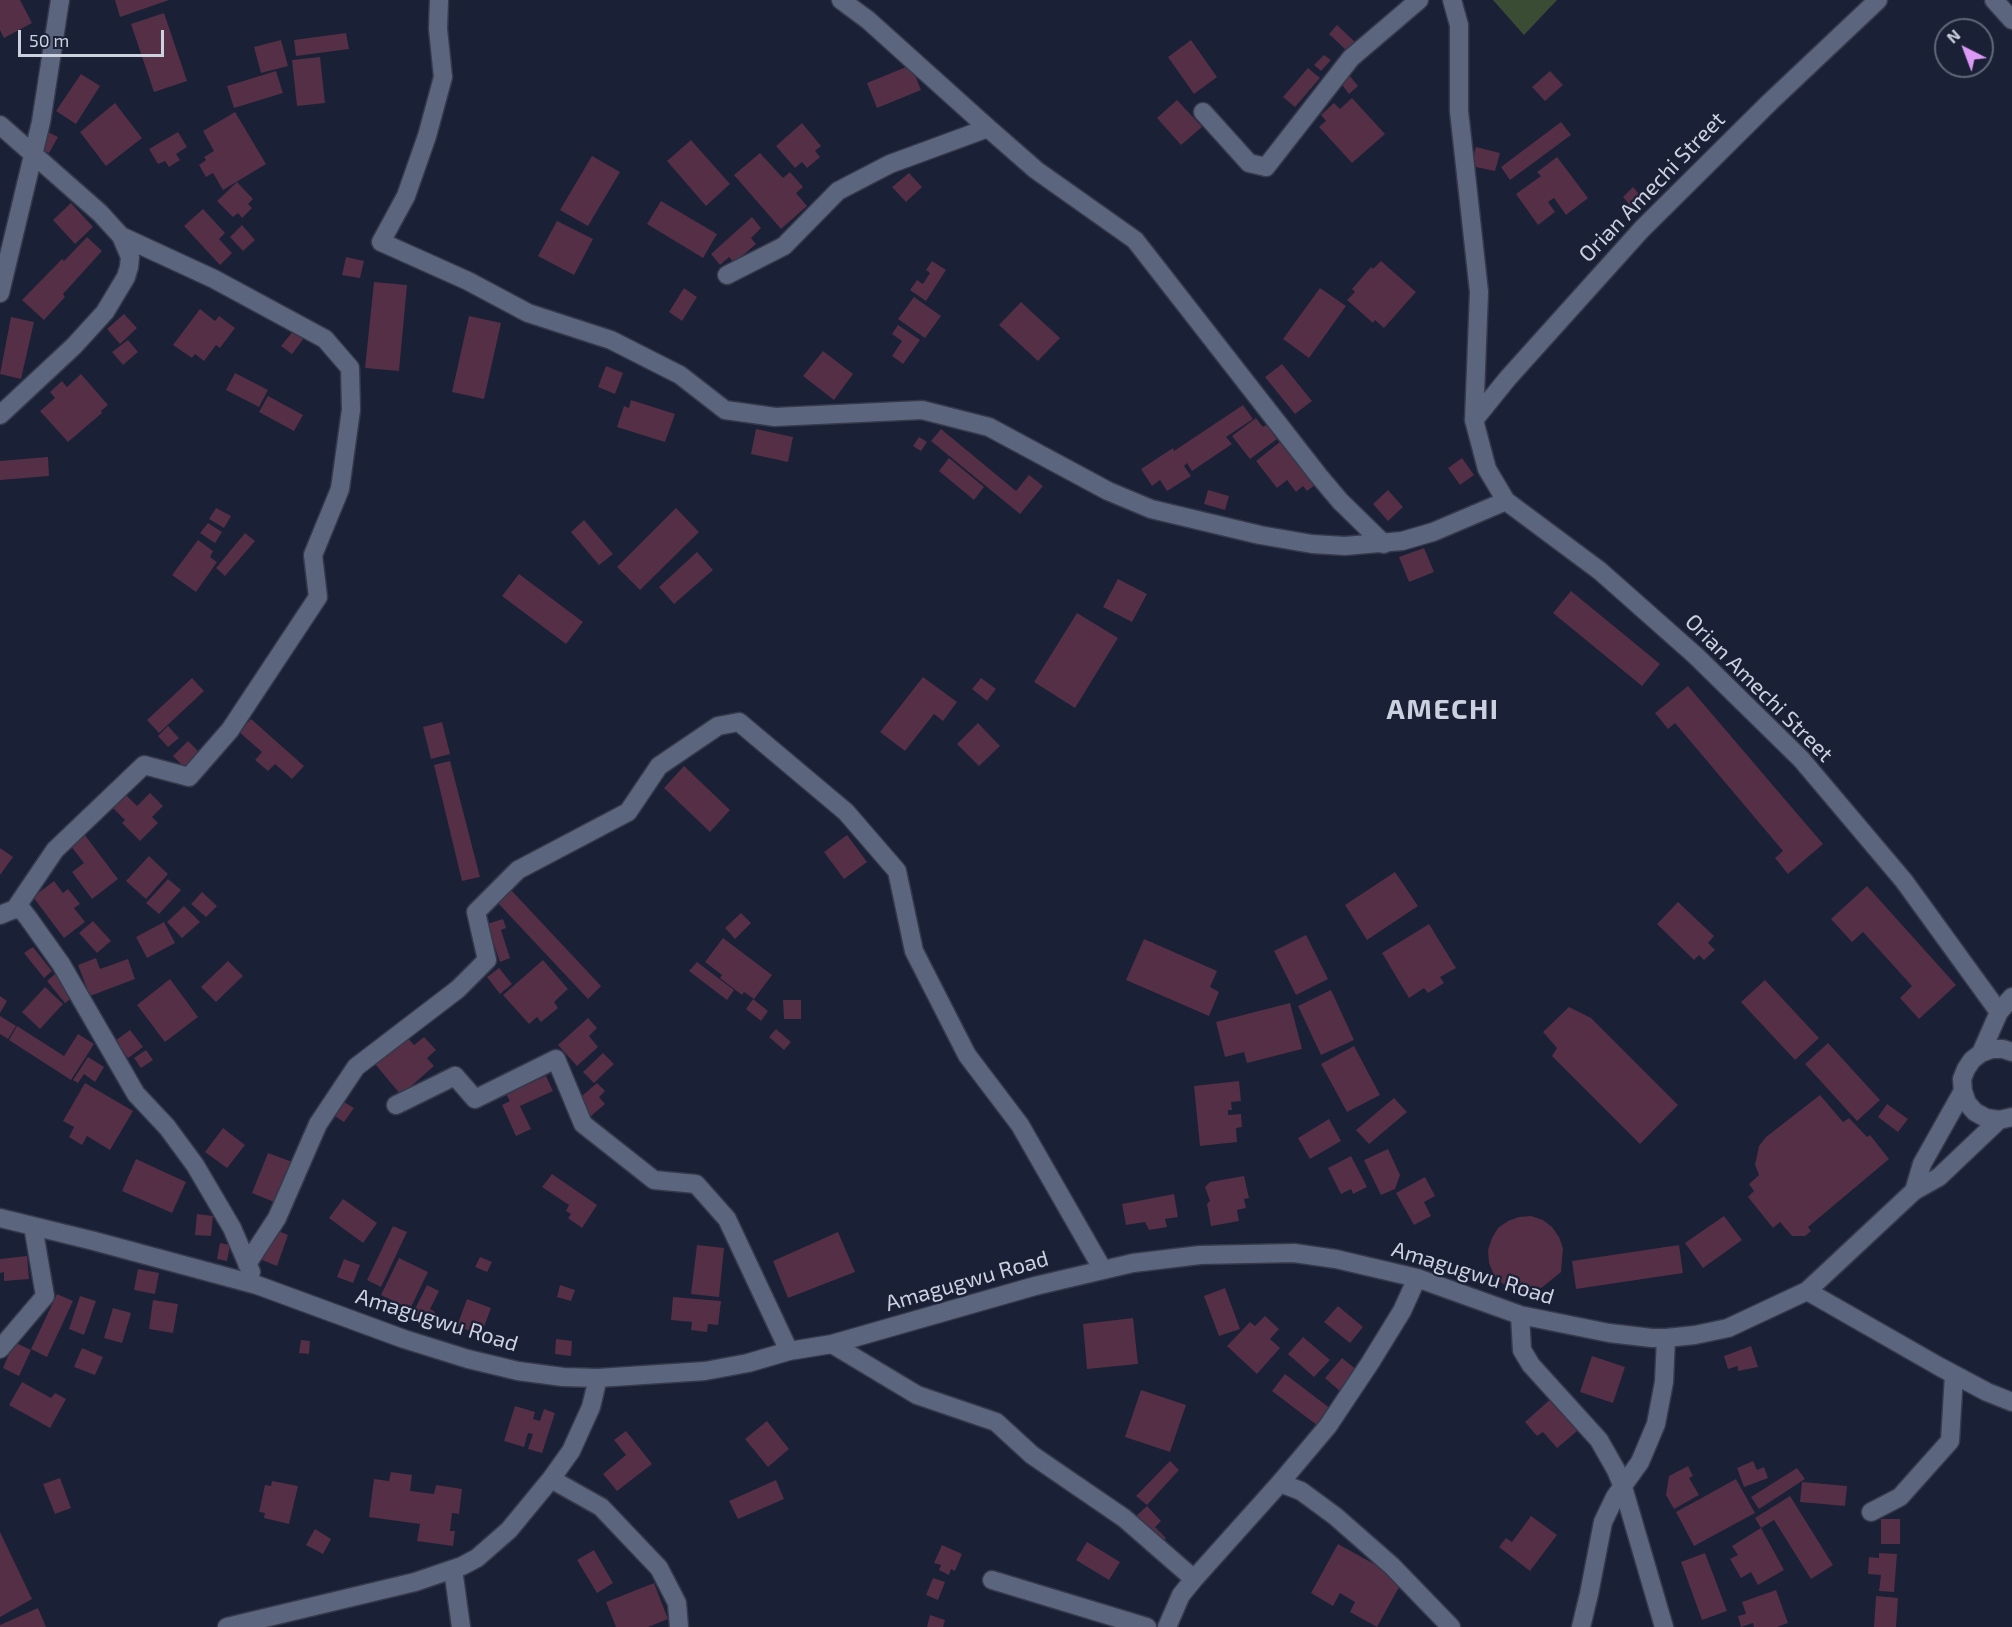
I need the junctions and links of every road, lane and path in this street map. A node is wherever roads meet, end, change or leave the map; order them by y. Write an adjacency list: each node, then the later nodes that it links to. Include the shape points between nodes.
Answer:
1 (60, 0): 12 (street)
2 (439, 0): 19 (street, via 443,77 406,196 381,242 528,313 611,340 680,375 725,410 775,417 922,410 988,427 1108,492 1151,509 1311,544)
3 (842, 0): 11 (street)
4 (1419, 0): 9 (street, via 1351,58 1266,167 1249,163)
5 (1452, 0): 17 (street, Orian Amechi Street, via 1459,25 1459,111 1479,292)
6 (1878, 0): 17 (street, Orian Amechi Street, via 1642,229)
7 (1994, 0): 8 (street)
8 (2012, 20)
9 (1203, 112)
10 (0, 124): 12 (street)
11 (988, 128): 14 (street, via 890,164 838,191 784,246); 19 (street, via 1036,170 1140,245 1319,476)
12 (32, 155): 13 (street); 15 (street)
13 (121, 236): 16 (street, via 130,257 129,267 105,312); 20 (street, via 214,279 325,339 350,368 351,410 340,489 313,555 318,597 230,730 189,777 144,765 55,850)
14 (727, 275)
15 (0, 293)
16 (0, 415)
17 (1474, 420): 18 (street, Orian Amechi Street, via 1487,469)
18 (1506, 501): 19 (street, via 1433,532); 22 (street, Orian Amechi Street, via 1608,579 1695,656 1801,759 1904,881)
19 (1384, 544)
20 (7, 912): 31 (street, via 22,910 61,964 136,1094 195,1165)
21 (2012, 997): 22 (street)
22 (2000, 1012): 24 (street)
23 (2012, 1052): 24 (street, via 1992,1049)
24 (1981, 1053): 25 (street, via 1966,1069)
25 (1963, 1091): 27 (street, via 1975,1112 1986,1118); 28 (street, via 1922,1164)
26 (396, 1105): 40 (street, via 455,1076 475,1099 556,1059 583,1124 654,1180 696,1184 727,1219)
27 (2007, 1119): 28 (street, Amagugwu Road, via 1940,1177)
28 (1914, 1191): 35 (street, Amagugwu Road)
29 (0, 1218): 30 (street, Amagugwu Road)
30 (33, 1226): 34 (street, Amagugwu Road); 39 (street, via 45,1296)
31 (248, 1263): 32 (street, via 277,1218 318,1124 356,1067 458,989 487,960 476,912 518,870 628,812 659,766 718,726 739,722 846,812 897,871 914,951 967,1055 1020,1125); 34 (street)
32 (1103, 1270): 33 (street, Amagugwu Road, via 1200,1255 1294,1253); 38 (street, Amagugwu Road)
33 (1418, 1278): 36 (street, Amagugwu Road); 45 (street, via 1371,1363 1328,1426)
34 (257, 1285): 42 (street, Amagugwu Road, via 468,1359 518,1371)
35 (1807, 1291): 37 (street, Amagugwu Road, via 1728,1328); 41 (street)
36 (1520, 1315): 37 (street, Amagugwu Road, via 1609,1333); 46 (street, via 1522,1350 1531,1365 1599,1440)
37 (1666, 1338): 46 (street, via 1664,1382 1656,1424 1640,1462)
38 (832, 1344): 40 (street, Amagugwu Road); 49 (street, via 917,1395 996,1422 1032,1455 1124,1518)
39 (0, 1349)
40 (789, 1351): 42 (street, Amagugwu Road, via 705,1371)
41 (1954, 1375): 43 (street); 47 (street, via 1950,1441 1900,1497)
42 (598, 1378): 44 (street, via 591,1407 571,1451)
43 (2012, 1402)
44 (551, 1479): 48 (street, via 509,1530 477,1558); 53 (street, via 602,1507 659,1568 677,1604)
45 (1280, 1483): 49 (street); 56 (street, via 1301,1491 1335,1516 1392,1566)
46 (1623, 1486): 57 (street, via 1603,1522); 58 (street)
47 (1871, 1512)
48 (453, 1569): 51 (street, via 415,1582); 52 (street)
49 (1194, 1579): 55 (street, via 1181,1595)
50 (992, 1580): 54 (street)
51 (227, 1627)
52 (461, 1627)
53 (680, 1627)
54 (1147, 1627)
55 (1167, 1627)
56 (1451, 1627)
57 (1581, 1627)
58 (1664, 1627)

